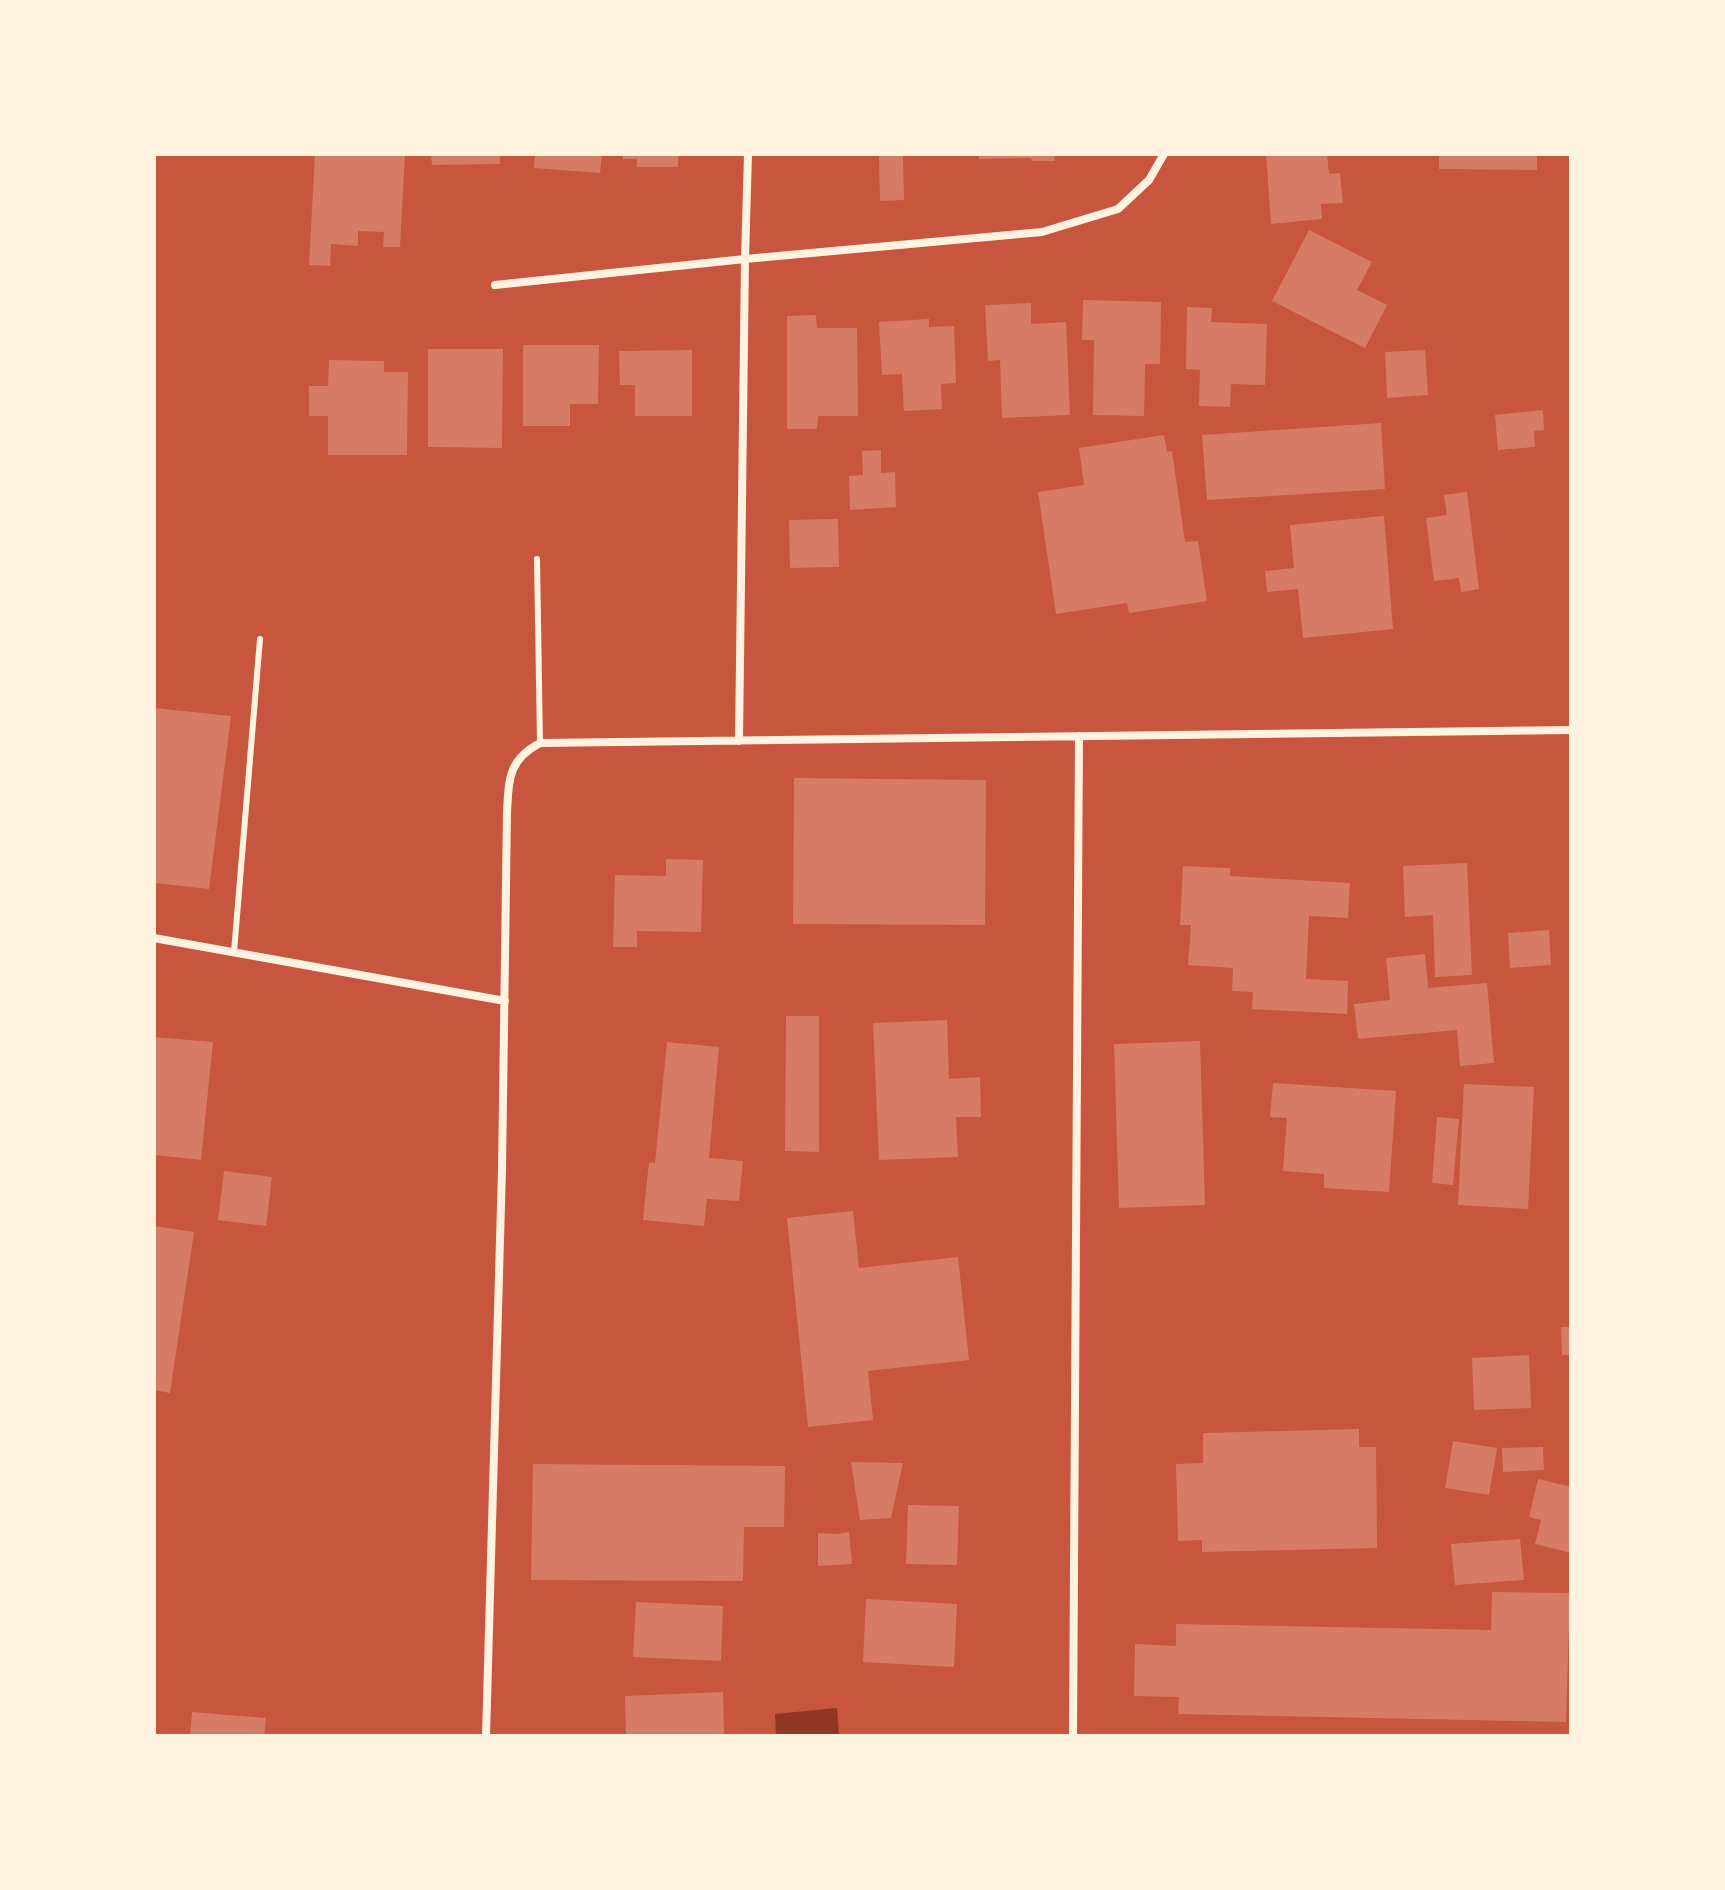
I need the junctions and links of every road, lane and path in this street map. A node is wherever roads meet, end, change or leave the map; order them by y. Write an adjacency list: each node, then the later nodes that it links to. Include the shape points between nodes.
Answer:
1 (748, 154): 3 (street)
2 (1164, 154): 3 (street, via 1149,180 1118,209 1042,232)
3 (745, 259): 4 (street); 9 (street)
4 (495, 285)
5 (537, 559): 10 (lane)
6 (260, 639): 12 (lane)
7 (1571, 730): 8 (street)
8 (1079, 736): 9 (street); 15 (street)
9 (739, 741): 10 (street)
10 (540, 743): 13 (street, via 524,752 510,776)
11 (154, 938): 12 (street)
12 (234, 952): 13 (street)
13 (505, 1001): 14 (street)
14 (486, 1736)
15 (1073, 1736)

